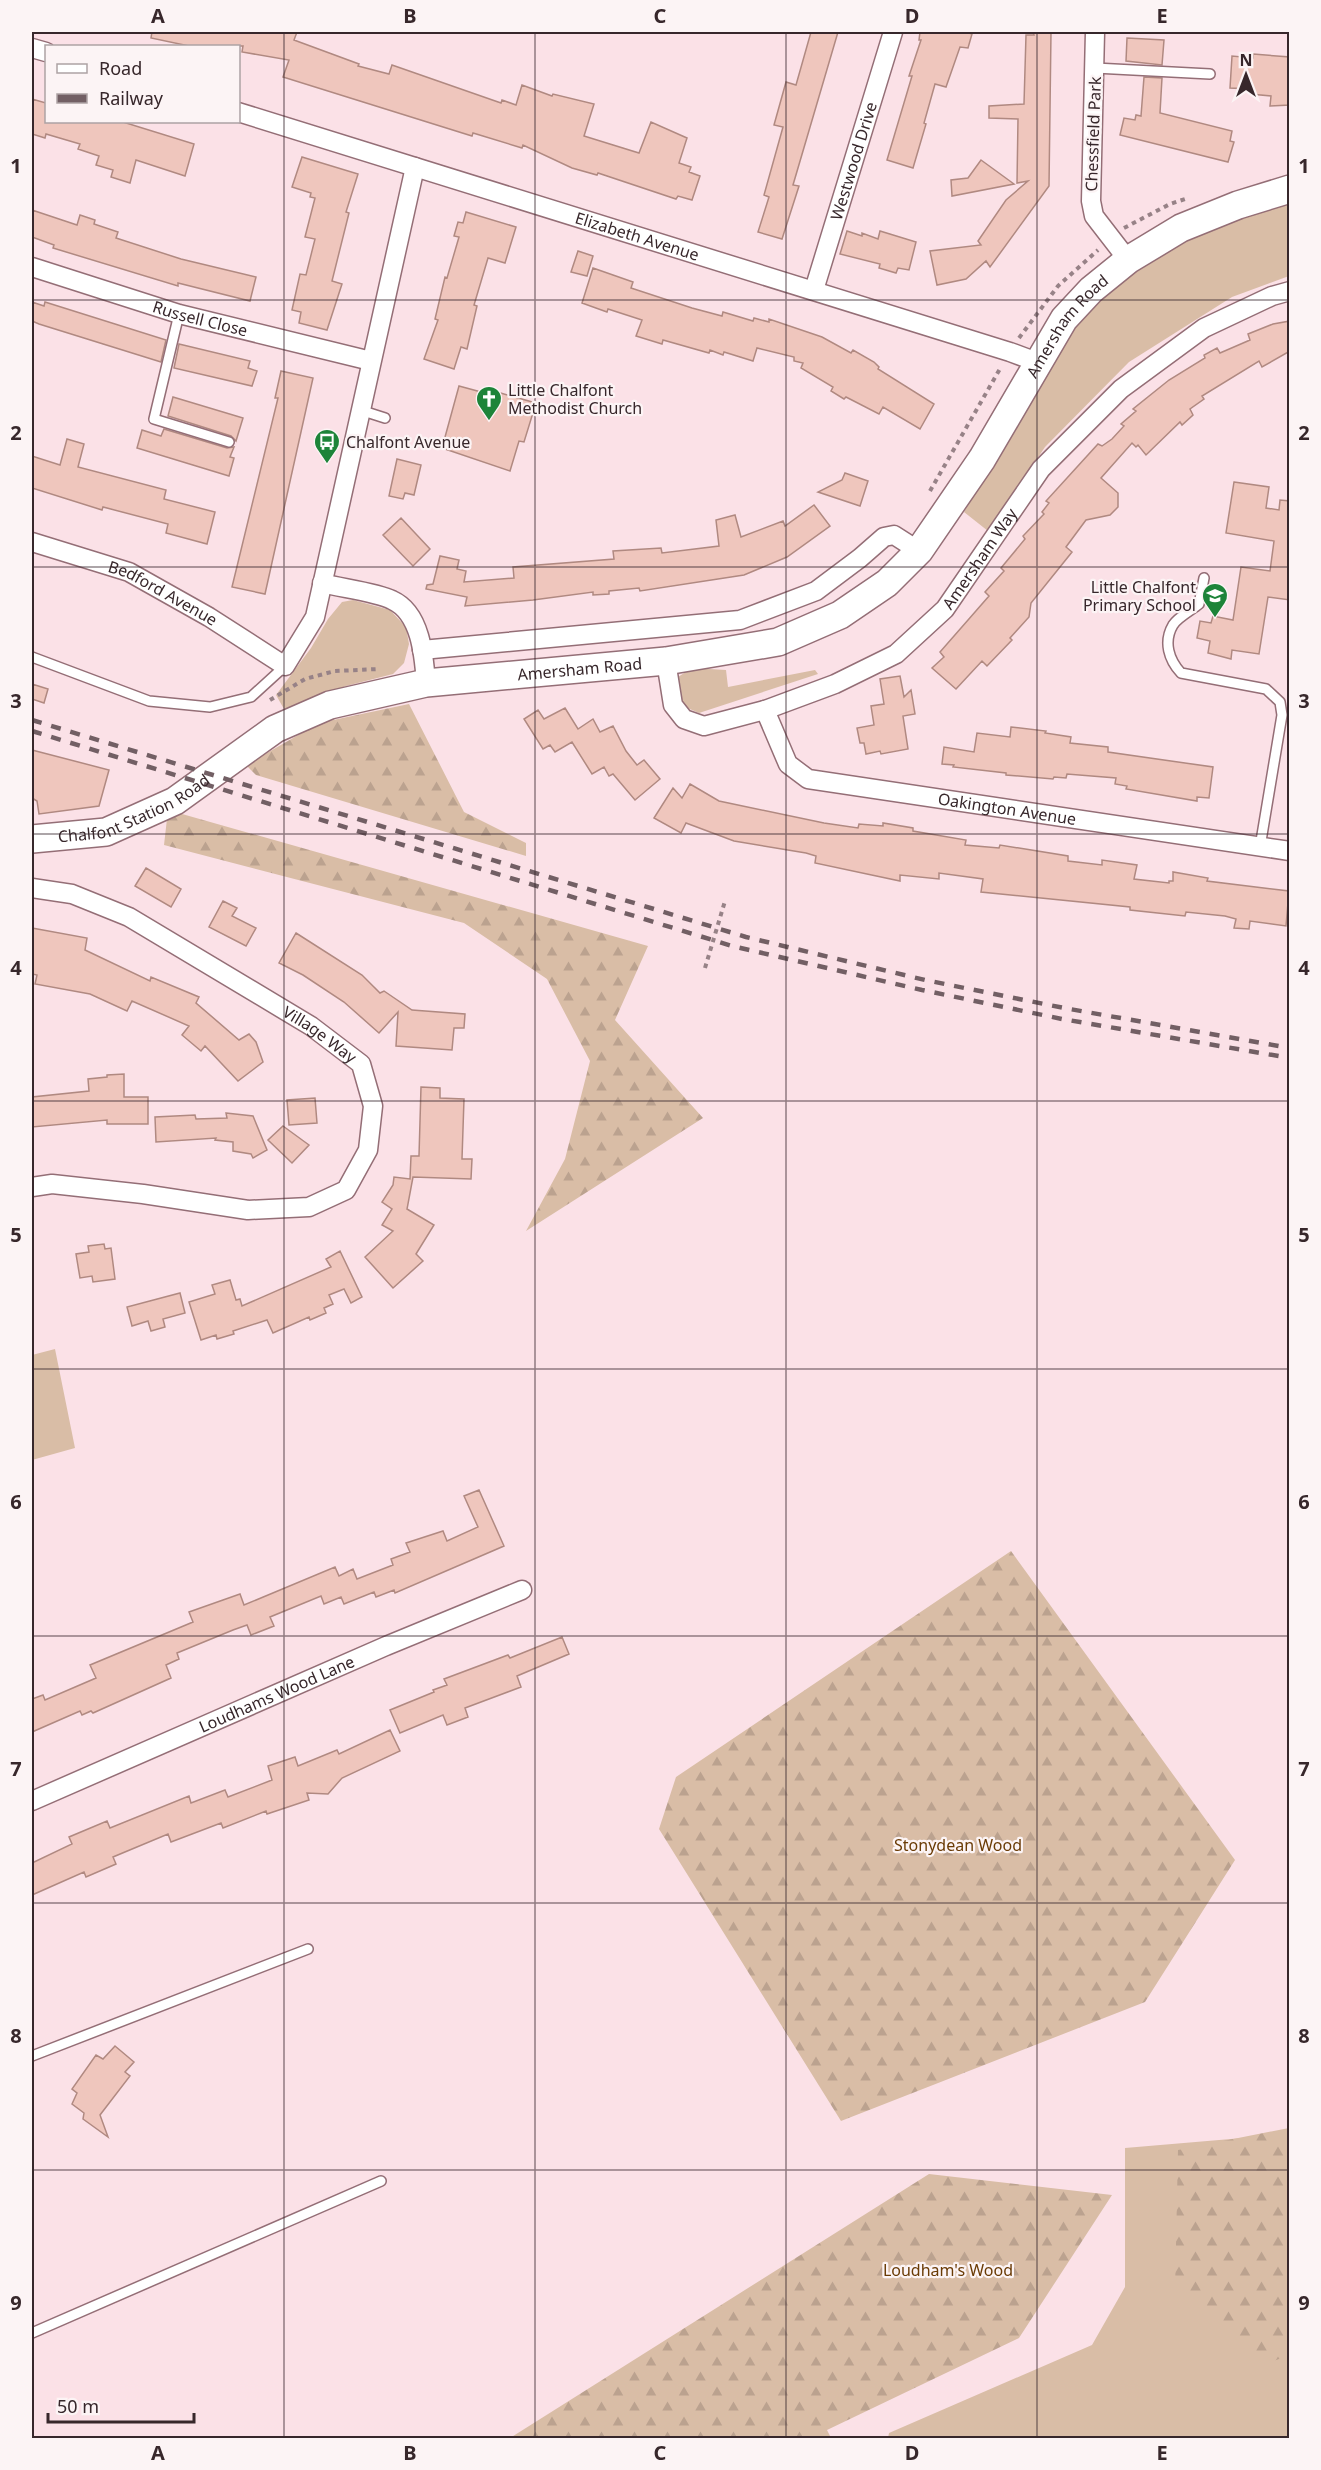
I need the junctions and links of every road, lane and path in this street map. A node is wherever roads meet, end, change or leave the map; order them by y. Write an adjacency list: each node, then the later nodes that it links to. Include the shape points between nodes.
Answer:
1 (893, 32): 12 (street, Westwood Drive)
2 (1095, 32): 3 (street, Chessfield Park)
3 (1095, 69): 4 (lane); 9 (street, Chessfield Park, via 1091,201 1094,216)
4 (1210, 74)
5 (240, 113): 6 (street, Elizabeth Avenue)
6 (415, 167): 12 (street, Elizabeth Avenue); 16 (street)
7 (1290, 189): 10 (main road, Amersham Road, via 1181,228)
8 (1191, 197): 9 (path, via 1170,204)
9 (1111, 237): 10 (street, Chessfield Park); 15 (path, via 1058,286)
10 (1128, 260): 17 (main road, Amersham Road, via 1091,290 1064,319)
11 (32, 267): 14 (street, Russell Close)
12 (814, 290): 15 (street, Elizabeth Avenue)
13 (1290, 291): 33 (street, Amersham Way, via 1204,328 1121,389 1041,469 945,609 896,654 835,684)
14 (179, 314): 16 (street, Russell Close); 20 (lane, via 154,419)
15 (1010, 352): 17 (street, Elizabeth Avenue); 21 (path)
16 (371, 361): 18 (street)
17 (1037, 362): 23 (main road, Amersham Road, via 982,459)
18 (360, 410): 19 (lane); 25 (street)
19 (385, 418)
20 (229, 442)
21 (927, 497)
22 (32, 542): 29 (street, Bedford Avenue, via 129,572)
23 (920, 551): 26 (street, Amersham Road, via 894,535 884,537 816,591 740,620); 28 (main road, Amersham Road, via 887,583 840,615 778,642)
24 (1204, 578): 36 (lane, via 1199,604 1173,624 1167,646 1172,663 1181,673 1266,689 1280,702 1282,715)
25 (322, 583): 26 (street, via 393,600 412,618); 29 (street, via 315,617)
26 (422, 650): 31 (street)
27 (32, 657): 29 (lane, via 149,701 210,707 250,698)
28 (666, 661): 31 (main road, Amersham Road); 33 (street, Amersham Way, via 673,705 684,719 704,726)
29 (285, 666)
30 (380, 668): 32 (path, via 335,671 305,680)
31 (426, 683): 34 (main road, Amersham Road, via 330,705 275,729)
32 (267, 702)
33 (765, 710): 36 (street, Oakington Avenue, via 788,764 808,779)
34 (230, 761): 35 (main road, Chalfont Station Road, via 174,801 106,832)
35 (32, 839)
36 (1260, 846): 37 (street, Oakington Avenue)
37 (1290, 851)
38 (32, 888): 41 (street, Village Way, via 72,894 129,917 311,1026 361,1064 373,1106 368,1150 346,1190 309,1207 248,1210 63,1185)
39 (725, 901): 40 (path, bridge)
40 (705, 968)
41 (32, 1187)
42 (522, 1590): 43 (street, Loudhams Wood Lane)
43 (32, 1801)
44 (308, 1949): 45 (lane)
45 (32, 2056)
46 (381, 2181): 47 (lane)
47 (32, 2333)

